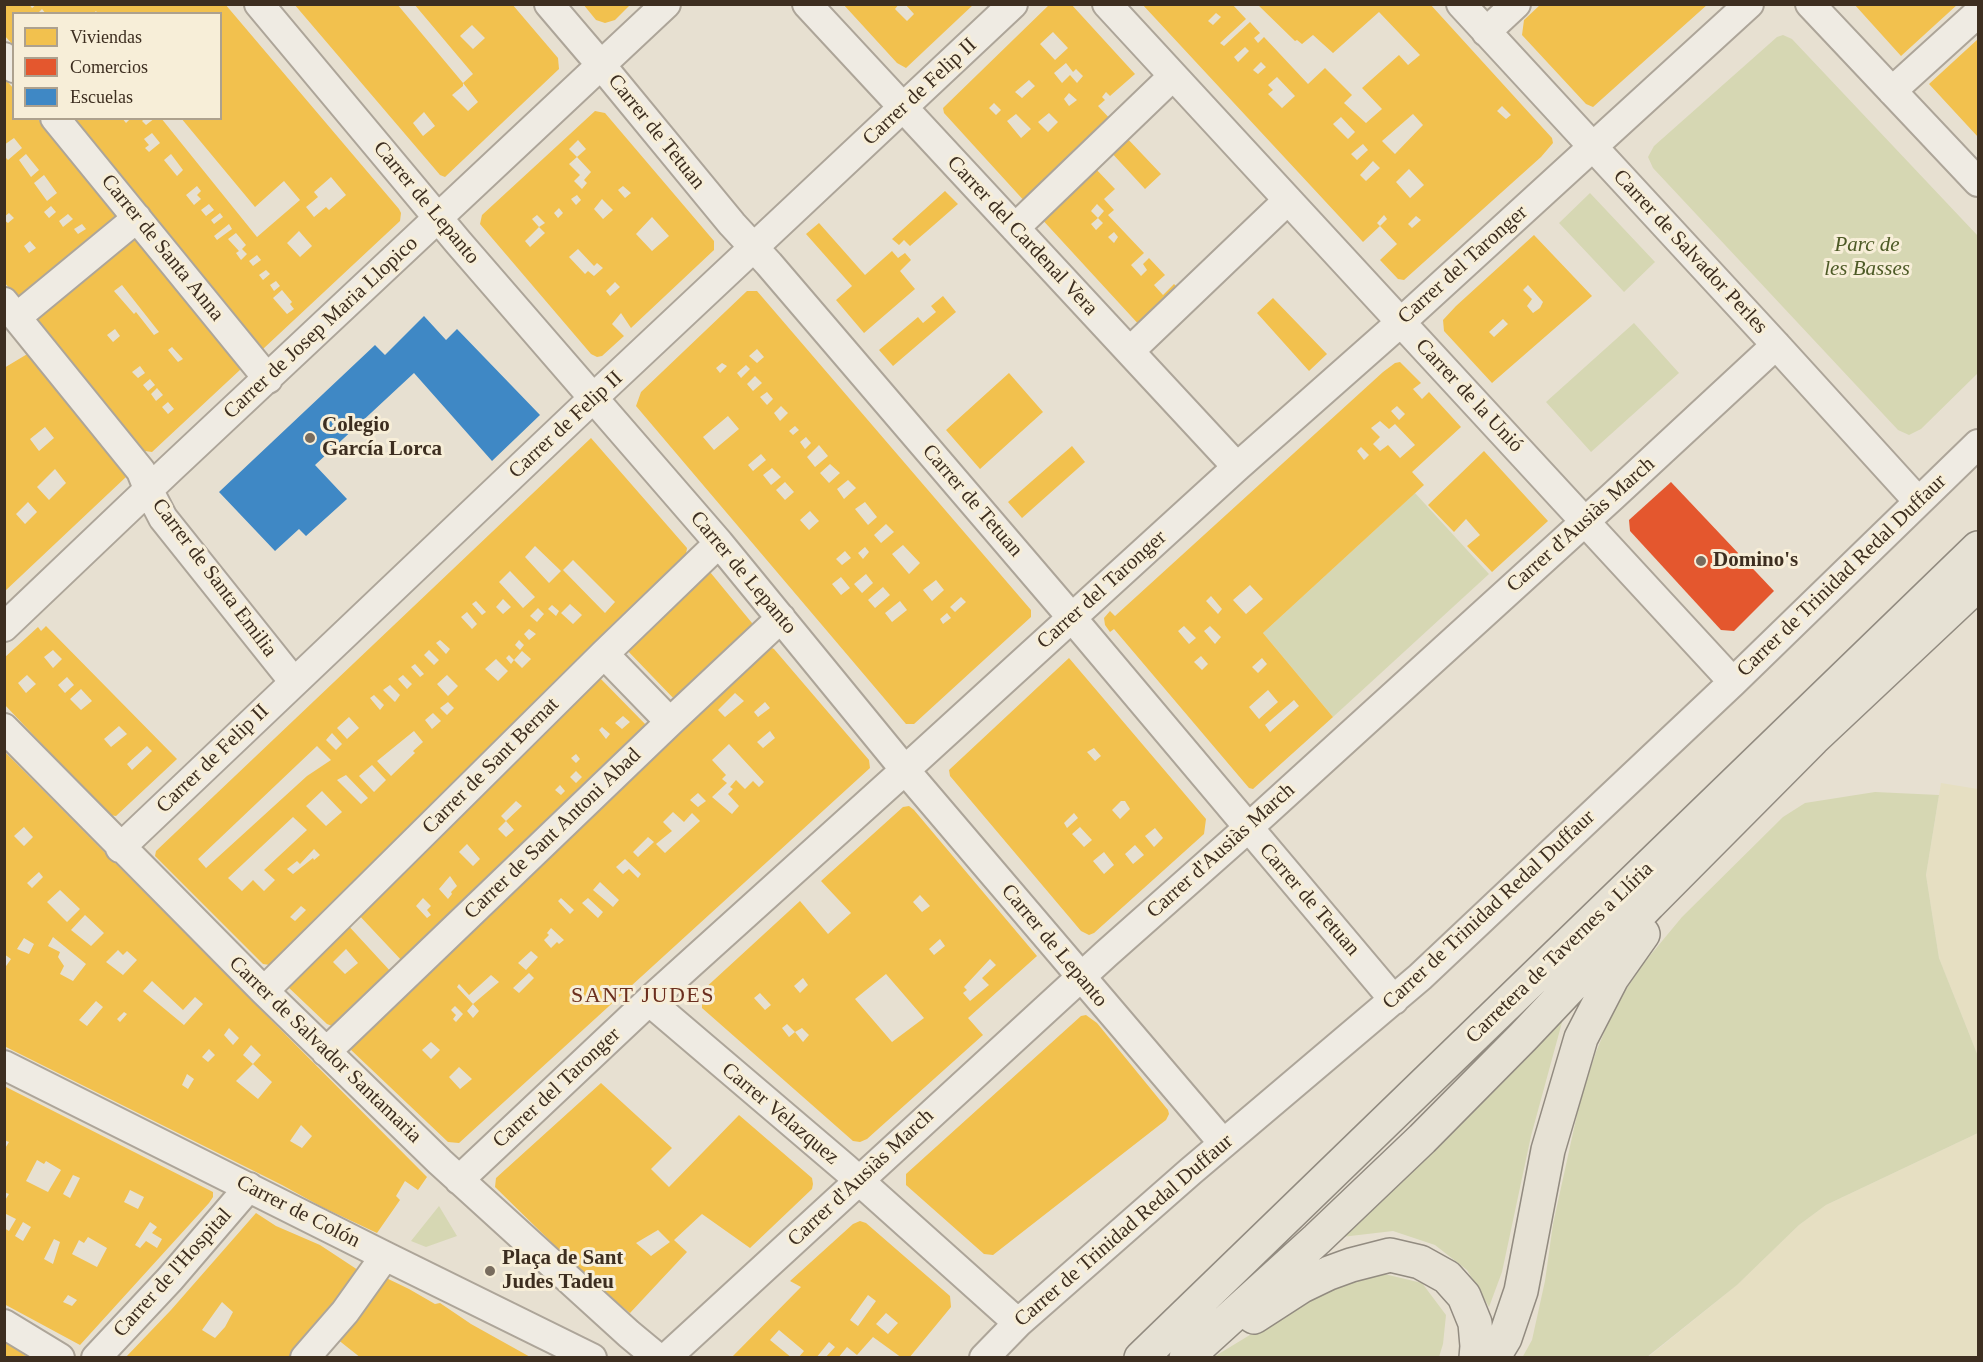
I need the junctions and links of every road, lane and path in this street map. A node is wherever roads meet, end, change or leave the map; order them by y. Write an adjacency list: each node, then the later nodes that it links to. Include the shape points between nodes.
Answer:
1 (259, 4): 22 (street, Carrer de Lepanto)
2 (549, 4): 13 (street, Carrer de Tetuan)
3 (666, 4): 13 (street, Carrer de Josep Maria Llopico)
4 (807, 4): 16 (street, Carrer del Cardenal Vera)
5 (1013, 4): 16 (street, Carrer de Felip II)
6 (1107, 4): 14 (street, Carrer de la Unió)
7 (1461, 4): 12 (street, Carrer de Salvador Perles)
8 (1516, 4): 12 (street)
9 (1749, 4): 18 (street, Carrer del Taronger)
10 (1810, 4): 15 (street)
11 (1978, 13): 15 (street)
12 (1486, 32): 18 (street, Carrer de Salvador Perles)
13 (601, 65): 22 (street, Carrer de Josep Maria Llopico); 24 (street, Carrer de Tetuan)
14 (1173, 76): 20 (street, Carrer de la Unió); 23 (street)
15 (1892, 91): 19 (street)
16 (902, 108): 23 (street, Carrer del Cardenal Vera); 24 (street, Carrer de Felip II)
17 (57, 120): 21 (street, Carrer de Santa Anna)
18 (1593, 148): 26 (street, Carrer del Taronger); 27 (street, Carrer de Salvador Perles)
19 (1978, 182)
20 (1288, 200): 26 (street, Carrer de la Unió); 28 (street)
21 (137, 218): 25 (street); 29 (street, Carrer de Santa Anna)
22 (439, 219): 29 (street, Carrer de Josep Maria Llopico); 30 (street, Carrer de Lepanto)
23 (1015, 228): 28 (street, Carrer del Cardenal Vera)
24 (754, 248): 30 (street, Carrer de Felip II); 41 (street, Carrer de Tetuan)
25 (11, 310): 33 (street, Carrer de Santa Emilia, via 141,471)
26 (1401, 322): 32 (street, Carrer del Taronger); 35 (street, Carrer de la Unió)
27 (1776, 345): 34 (street, Carrer de Salvador Perles); 35 (street, Carrer d'Ausiàs March)
28 (1130, 351): 32 (street, Carrer del Cardenal Vera)
29 (268, 379): 33 (street, Carrer de Josep Maria Llopico)
30 (594, 399): 36 (street, Carrer de Lepanto); 44 (street, Carrer de Felip II)
31 (1978, 444): 34 (street, Carrer de Trinidad Redal Duffaur)
32 (1237, 467): 41 (street, Carrer del Taronger)
33 (148, 492): 42 (street, Carrer de Josep Maria Llopico); 44 (street, Carrer de Santa Emilia, via 163,518)
34 (1918, 501): 45 (street, Carrer de Trinidad Redal Duffaur)
35 (1585, 522): 45 (street, Carrer de la Unió); 49 (street, Carrer d'Ausiàs March)
36 (719, 543): 40 (street, Carrer de Lepanto); 43 (street, Carrer de Sant Bernat)
37 (1978, 548): 71 (main road, Carretera de Tavernes a Llíria)
38 (1978, 584): 39 (main road, Carretera de Tavernes a Llíria)
39 (1951, 608): 72 (main road, Carretera de Tavernes a Llíria, via 1813,738 1422,1138); 75 (main road, via 1918,650 1672,900 1612,978 1581,1038 1548,1150 1521,1291 1505,1338)
40 (782, 618): 46 (street, Carrer de Sant Antoni Abad); 48 (street, Carrer de Lepanto)
41 (1071, 618): 48 (street, Carrer del Taronger); 49 (street, Carrer de Tetuan)
42 (4, 627)
43 (604, 654): 46 (street); 52 (street, Carrer de Sant Bernat)
44 (294, 682): 50 (street, Carrer de Felip II)
45 (1733, 682): 53 (street, Carrer de Trinidad Redal Duffaur)
46 (670, 722): 55 (street, Carrer de Sant Antoni Abad)
47 (4, 728): 50 (street, Carrer de Salvador Santamaria)
48 (905, 770): 51 (street, Carrer de Lepanto); 54 (street, Carrer del Taronger)
49 (1247, 829): 51 (street, Carrer d'Ausiàs March); 53 (street, Carrer de Tetuan)
50 (120, 848): 52 (street, Carrer de Salvador Santamaria)
51 (1081, 978): 57 (street, Carrer de Lepanto); 59 (street, Carrer d'Ausiàs March)
52 (264, 991): 55 (street, Carrer de Salvador Santamaria)
53 (1394, 1000): 57 (street, Carrer de Trinidad Redal Duffaur)
54 (648, 1001): 58 (street, Carrer del Taronger); 59 (street, Carrer Velazquez)
55 (326, 1052): 58 (street, Carrer de Salvador Santamaria)
56 (4, 1065): 60 (street, Carrer de Colón)
57 (1223, 1143): 62 (street, Carrer de Trinidad Redal Duffaur)
58 (459, 1180): 68 (street, Carrer de Salvador Santamaria)
59 (858, 1180): 62 (street, Carrer Velazquez); 69 (street, Carrer d'Ausiàs March)
60 (249, 1187): 61 (street, Carrer de Colón); 65 (street, Carrer de l'Hospital)
61 (385, 1256): 66 (street, via 345,1312); 67 (street, Carrer de Colón)
62 (1018, 1323): 70 (street, Carrer de Trinidad Redal Duffaur)
63 (4, 1324): 64 (street)
64 (60, 1358)
65 (96, 1358)
66 (305, 1358)
67 (592, 1358)
68 (658, 1358)
69 (666, 1358)
70 (984, 1358)
71 (1140, 1358)
72 (1186, 1358)
73 (1192, 1358): 74 (main road, via 1302,1286 1351,1265 1390,1255 1420,1262 1447,1277 1464,1296 1475,1323)
74 (1476, 1358)
75 (1493, 1358)

